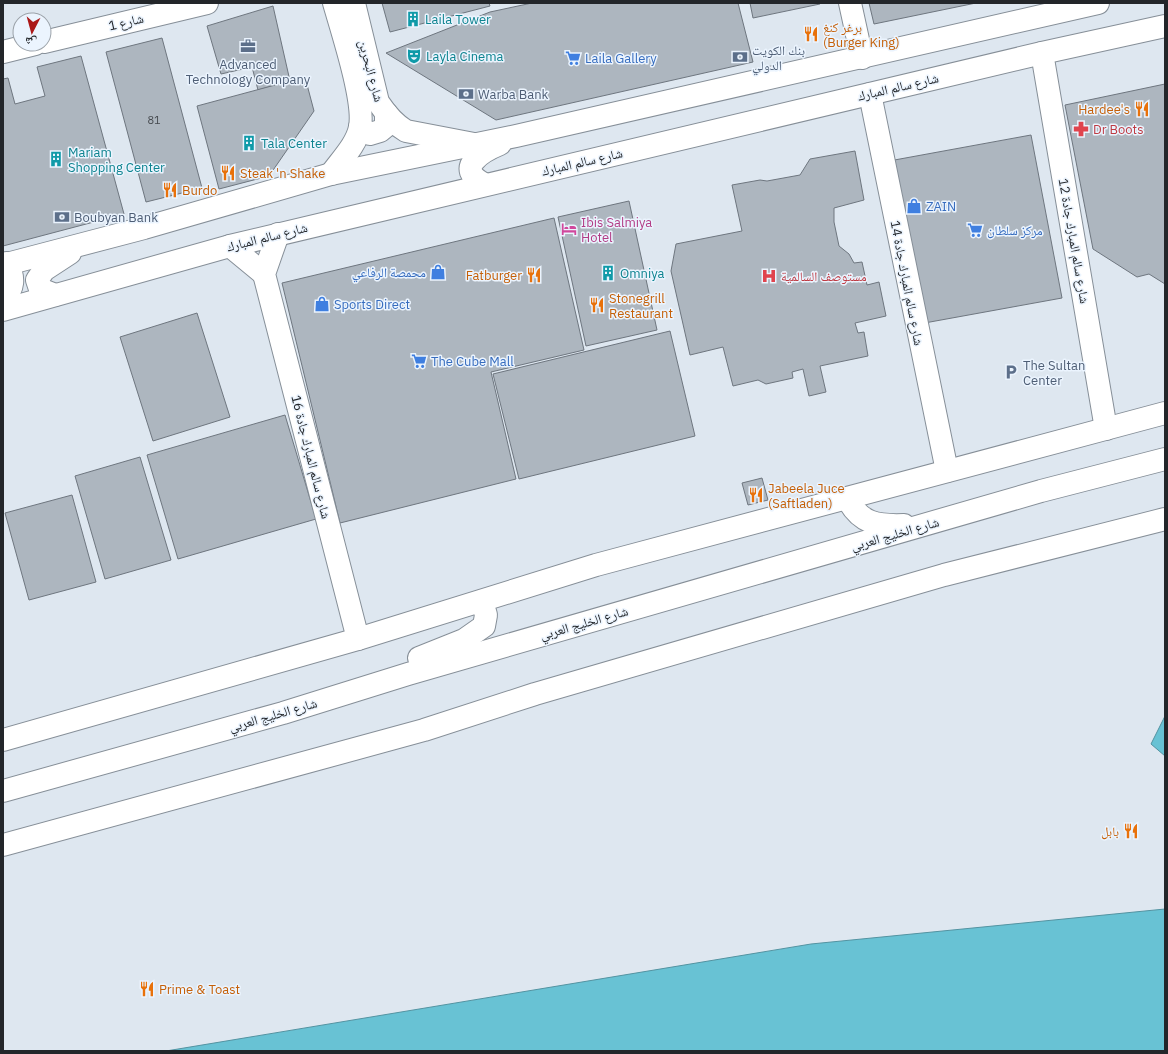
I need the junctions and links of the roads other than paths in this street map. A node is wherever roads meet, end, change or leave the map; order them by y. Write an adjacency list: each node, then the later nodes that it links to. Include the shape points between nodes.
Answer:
1 (208, 3): 8 (main road, شارع 1)
2 (334, 3): 13 (main road, شارع البحرين, via 354,79)
3 (354, 3): 12 (main road, شارع البحرين, via 378,102)
4 (850, 3): 10 (main road)
5 (1083, 4): 6 (main road)
6 (1033, 11): 10 (main road)
7 (1165, 26): 9 (main road, شارع سالم المبارك)
8 (52, 40)
9 (1042, 53): 11 (main road, شارع سالم المبارك); 27 (main road, شارع سالم المبارك جادة 12)
10 (862, 58): 14 (main road)
11 (870, 94): 17 (main road, شارع سالم المبارك); 29 (main road, شارع سالم المبارك جادة 14)
12 (386, 113): 13 (main road, via 386,126 380,131 370,134); 15 (main road, شارع البحرين, via 397,126 406,131)
13 (360, 127): 16 (main road, شارع البحرين, via 355,141)
14 (516, 136): 15 (main road); 17 (main road, via 475,158 472,170 476,178)
15 (474, 144): 16 (main road)
16 (332, 174): 19 (main road)
17 (484, 184): 18 (main road, شارع سالم المبارك)
18 (278, 234): 20 (main road, شارع سالم المبارك); 22 (main road)
19 (85, 243): 21 (main road); 23 (main road, via 44,270 37,280 40,289)
20 (230, 246): 22 (main road); 23 (main road, شارع سالم المبارك)
21 (5, 264): 24 (main road, via 12,272 13,283)
22 (264, 274): 34 (main road, شارع سالم المبارك جادة 16)
23 (55, 295): 25 (main road, شارع سالم المبارك)
24 (3, 301)
25 (3, 310)
26 (1165, 413): 27 (main road)
27 (1106, 429): 29 (main road)
28 (1165, 459): 32 (main road, شارع الخليج العربي, via 1041,491)
29 (946, 471): 30 (main road)
30 (847, 498): 32 (main road, via 852,509 868,522 884,526); 33 (main road, via 596,565)
31 (1165, 519): 38 (main road, via 944,575 535,694 424,730)
32 (925, 525): 35 (main road, شارع الخليج العربي)
33 (482, 601): 34 (main road); 35 (main road, via 486,615 484,626 464,640 370,677)
34 (358, 639): 36 (main road)
35 (354, 691): 37 (main road, شارع الخليج العربي)
36 (3, 740)
37 (3, 791)
38 (48, 832): 39 (main road); 40 (main road)
39 (3, 840)
40 (3, 845)

